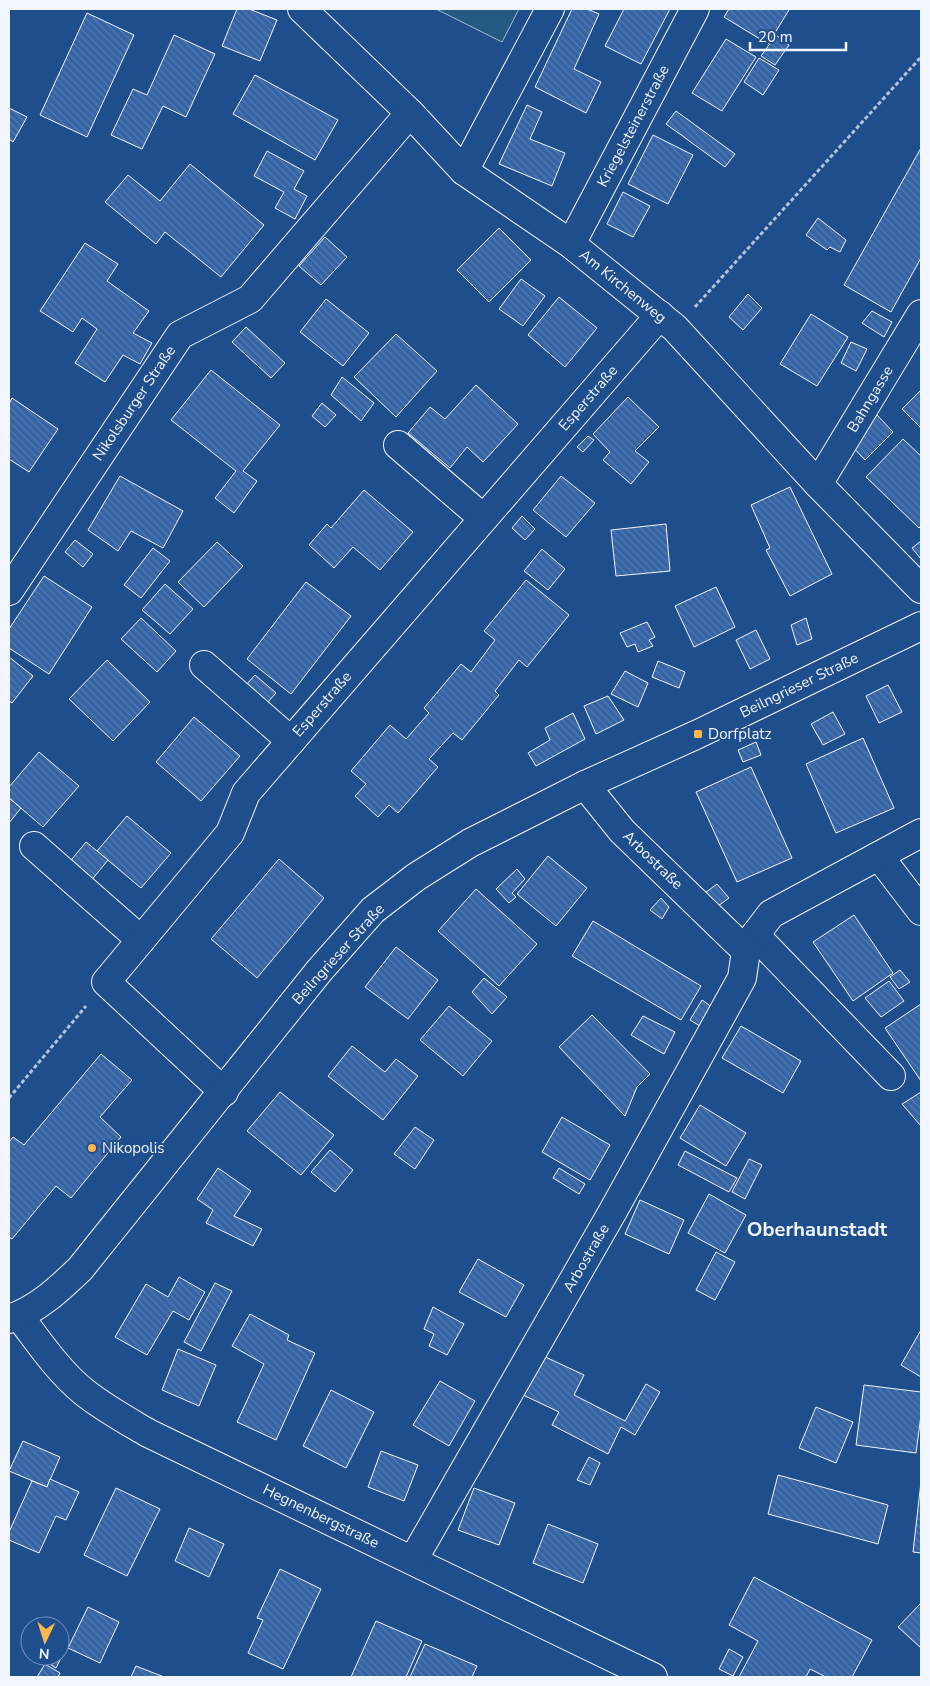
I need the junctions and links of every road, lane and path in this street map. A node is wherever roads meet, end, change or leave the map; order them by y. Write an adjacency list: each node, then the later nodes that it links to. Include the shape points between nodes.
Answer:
1 (302, 9): 5 (street, Am Kirchenweg)
2 (550, 9): 6 (street)
3 (695, 9): 7 (street, Kriegelsteinerstraße)
4 (921, 57): 9 (path)
5 (410, 113): 6 (street, Am Kirchenweg); 14 (street, Nikolsburger Straße, via 250,299 180,335)
6 (464, 171): 7 (street, Am Kirchenweg)
7 (571, 244): 9 (street, Am Kirchenweg)
8 (921, 314): 11 (street, Bahngasse)
9 (668, 322): 11 (street, Am Kirchenweg); 12 (street, Esperstraße)
10 (398, 445): 12 (street)
11 (818, 484): 13 (street, Am Kirchenweg)
12 (483, 518): 17 (street, Esperstraße)
13 (921, 588)
14 (9, 591)
15 (921, 626): 18 (street, Beilngrieser Straße)
16 (204, 665): 17 (street)
17 (291, 741): 23 (street, Esperstraße, via 246,793 230,833)
18 (586, 785): 24 (street, Arbostraße, via 622,830); 27 (street, Beilngrieser Straße, via 470,843 416,877 373,910)
19 (921, 833): 21 (street, Arbostraße)
20 (34, 846): 23 (street)
21 (879, 856): 22 (street); 24 (street, Arbostraße, via 771,914)
22 (921, 911)
23 (141, 940): 25 (street, Esperstraße)
24 (750, 943): 26 (street); 30 (street, Arbostraße, via 742,978 733,995)
25 (106, 982): 27 (street); 28 (path)
26 (891, 1076)
27 (224, 1092): 29 (street, Beilngrieser Straße, via 80,1269 47,1299)
28 (9, 1098)
29 (14, 1317): 30 (street, Hegnenbergstraße, via 82,1391 110,1411 148,1433)
30 (413, 1560): 31 (street, Hegnenbergstraße)
31 (653, 1677)

